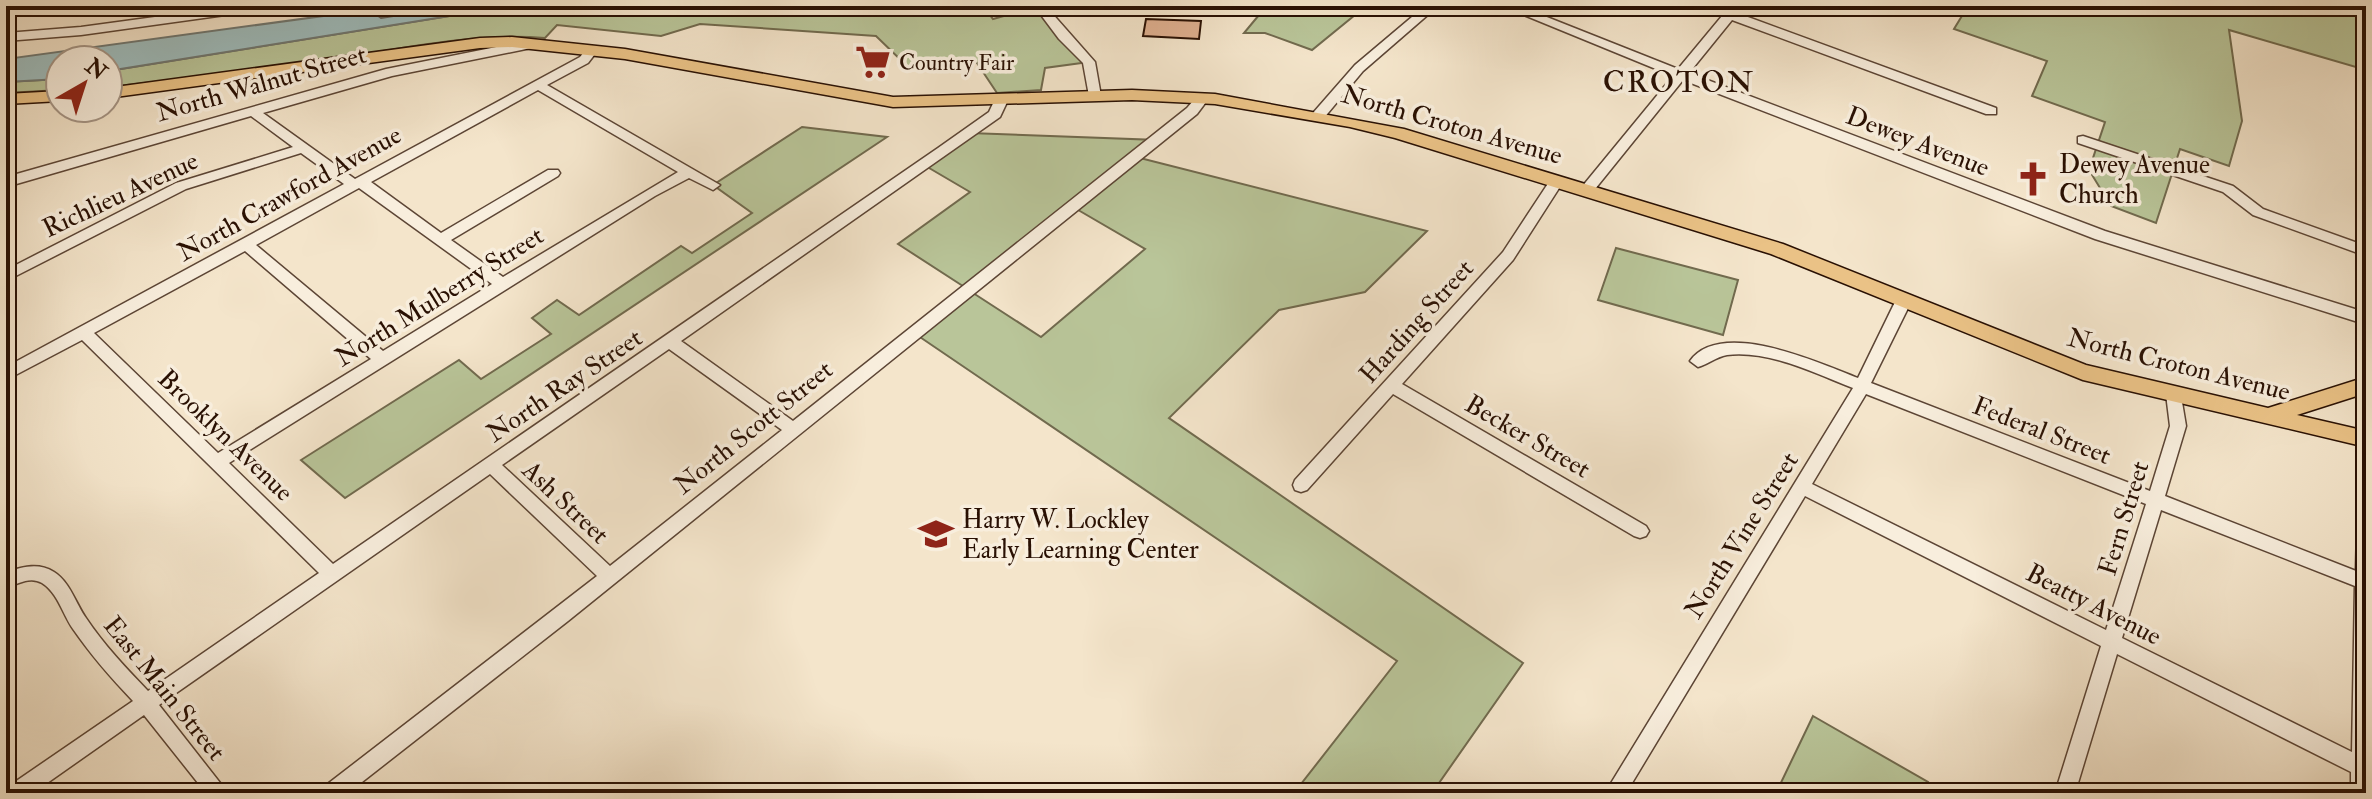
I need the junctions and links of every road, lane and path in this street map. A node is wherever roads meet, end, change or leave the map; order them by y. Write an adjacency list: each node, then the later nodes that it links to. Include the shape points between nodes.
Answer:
1 (262, 6): 9 (street)
2 (1045, 6): 15 (street, via 1051,21 1089,62)
3 (1432, 6): 22 (street, via 1359,68)
4 (1508, 6): 12 (street, Dewey Avenue)
5 (1705, 6): 7 (street)
6 (1885, 6): 8 (street)
7 (1733, 10): 12 (street); 21 (street)
8 (1901, 11)
9 (6, 37)
10 (532, 44): 11 (main road, North Croton Avenue); 14 (main road, North Croton Avenue, via 480,43); 20 (street, North Walnut Street, via 401,69)
11 (592, 50): 13 (street, North Crawford Avenue, via 584,60); 19 (main road, North Croton Avenue, via 884,101)
12 (1677, 75): 31 (street); 39 (street, Dewey Avenue, via 2100,235)
13 (538, 85): 26 (street); 29 (street, North Crawford Avenue)
14 (124, 91)
15 (1095, 96): 17 (main road, North Croton Avenue); 19 (main road, North Croton Avenue)
16 (44, 97): 18 (main road)
17 (1203, 98): 22 (main road, North Croton Avenue); 51 (street, North Scott Street)
18 (6, 99)
19 (1001, 100): 41 (street, North Ray Street, via 995,114)
20 (252, 111): 24 (street); 27 (street, North Walnut Street)
21 (1991, 111)
22 (1318, 116): 28 (main road, North Croton Avenue, via 1379,128)
23 (2083, 140): 34 (street, via 2228,189 2258,212)
24 (304, 148): 29 (street); 35 (street, Richlieu Avenue, via 181,186)
25 (553, 173): 32 (street)
26 (687, 173): 30 (street); 36 (street, North Mulberry Street)
27 (6, 182)
28 (1556, 182): 31 (main road, North Croton Avenue); 46 (street, Harding Street, via 1508,256)
29 (357, 183): 32 (street); 33 (street, North Crawford Avenue)
30 (713, 185)
31 (1586, 191): 38 (main road, North Croton Avenue, via 1777,249)
32 (440, 240): 36 (street)
33 (246, 244): 40 (street, North Crawford Avenue); 42 (street)
34 (2366, 251)
35 (6, 276)
36 (503, 285): 42 (street, North Mulberry Street)
37 (2366, 293): 39 (street)
38 (1904, 300): 45 (street, North Vine Street); 48 (main road, North Croton Avenue, via 2058,363)
39 (2365, 318): 47 (street)
40 (83, 332): 44 (street, North Crawford Avenue); 53 (street, Brooklyn Avenue)
41 (670, 341): 51 (street); 54 (street, North Ray Street)
42 (383, 360): 53 (street, North Mulberry Street)
43 (1698, 361): 45 (street, Federal Street, via 1722,351 1761,352)
44 (6, 374)
45 (1862, 384): 57 (street, North Vine Street); 58 (street, Federal Street)
46 (1390, 385): 56 (street, Harding Street); 59 (street, Becker Street)
47 (2366, 385): 49 (street); 50 (main road)
48 (2174, 394): 50 (main road, North Croton Avenue); 58 (street, Fern Street, via 2178,426)
49 (2366, 408)
50 (2267, 416): 52 (main road, North Croton Avenue)
51 (793, 429): 61 (street, North Scott Street)
52 (2366, 439)
53 (217, 462): 60 (street, Brooklyn Avenue)
54 (490, 464): 60 (street, North Ray Street); 61 (street, Ash Street)
55 (2366, 483): 63 (street)
56 (1301, 485)
57 (1802, 487): 64 (street, Beatty Avenue); 70 (street, North Vine Street)
58 (2156, 502): 63 (street, Federal Street); 64 (street, Fern Street)
59 (1640, 531)
60 (332, 574): 65 (street, North Ray Street)
61 (609, 576): 69 (street, North Scott Street)
62 (6, 580): 65 (street, East Main Street, via 30,572 46,576)
63 (2365, 582): 66 (street)
64 (2113, 642): 66 (street, Beatty Avenue); 71 (street, Fern Street)
65 (145, 704): 67 (street, North Ray Street); 68 (street, East Main Street)
66 (2362, 767): 72 (street)
67 (16, 793)
68 (218, 793)
69 (332, 793)
70 (1615, 793)
71 (2065, 793)
72 (2361, 793)

